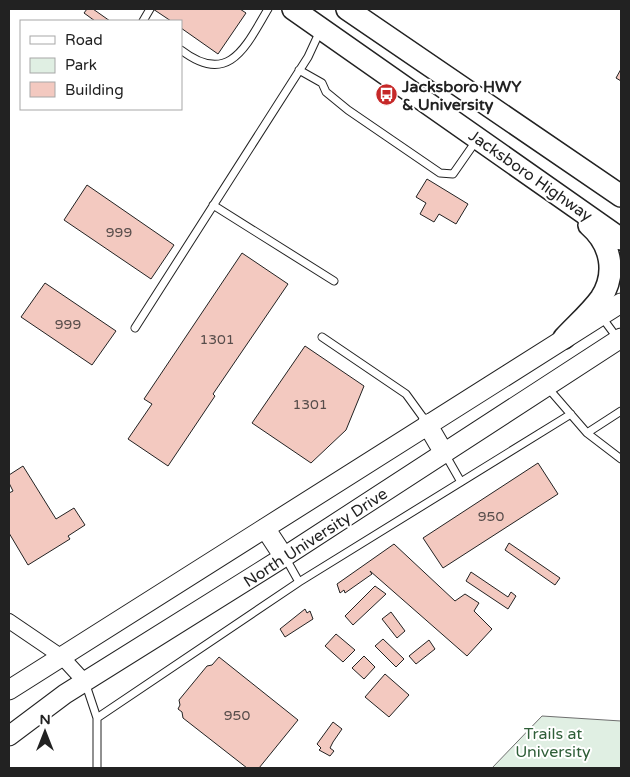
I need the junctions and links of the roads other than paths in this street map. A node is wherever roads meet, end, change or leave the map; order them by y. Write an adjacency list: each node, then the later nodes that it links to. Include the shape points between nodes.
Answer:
1 (150, 9): 6 (lane)
2 (268, 9): 8 (lane, via 236,58 228,63 196,61)
3 (293, 9): 7 (main road, Jacksboro Highway)
4 (336, 9): 7 (main road)
5 (346, 9): 12 (main road, Jacksboro Highway)
6 (144, 20)
7 (322, 29): 9 (lane); 10 (main road, Jacksboro Highway)
8 (182, 51)
9 (299, 70): 10 (lane, via 322,83 326,92 348,110 440,173 454,174); 13 (lane)
10 (478, 138): 11 (main road, Jacksboro Highway)
11 (541, 182): 14 (main road, Jacksboro Highway); 20 (main road, via 601,236 608,250 610,264 601,298)
12 (621, 196)
13 (213, 206): 15 (lane); 18 (lane)
14 (621, 239)
15 (334, 282)
16 (621, 303): 17 (main road)
17 (601, 315): 20 (main road); 21 (lane)
18 (135, 328)
19 (322, 338): 25 (lane, via 406,394)
20 (564, 338): 25 (main road)
21 (620, 341): 22 (main road, North University Drive)
22 (547, 386): 23 (lane); 27 (main road, North University Drive)
23 (571, 414): 26 (lane); 29 (lane)
24 (620, 414): 26 (lane)
25 (427, 424): 27 (main road); 30 (main road)
26 (587, 432): 28 (lane)
27 (444, 453): 29 (lane); 31 (main road, North University Drive)
28 (621, 459)
29 (461, 482): 32 (lane)
30 (265, 528): 31 (main road); 34 (main road)
31 (284, 557): 32 (lane); 35 (main road, North University Drive)
32 (299, 582): 37 (lane)
33 (9, 621): 34 (street)
34 (62, 657): 35 (street); 36 (main road)
35 (85, 682): 37 (lane); 38 (main road, North University Drive)
36 (9, 690)
37 (97, 718): 39 (lane)
38 (9, 736)
39 (96, 768)

